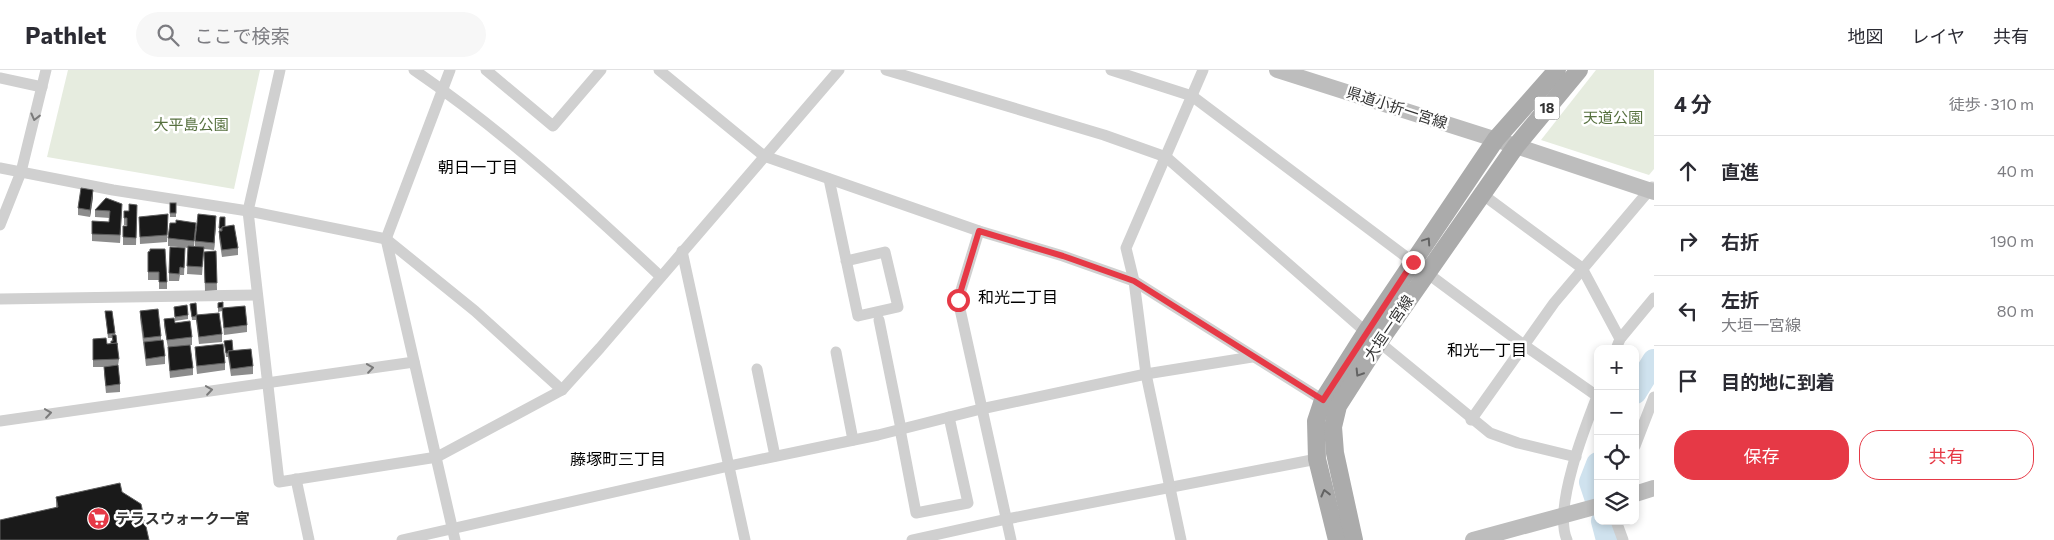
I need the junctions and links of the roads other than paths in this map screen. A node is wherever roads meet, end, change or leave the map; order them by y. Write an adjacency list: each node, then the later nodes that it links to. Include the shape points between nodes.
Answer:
1 (46, 70): 16 (street)
2 (280, 70): 28 (street)
3 (414, 70): 17 (street)
4 (450, 70): 17 (street)
5 (486, 70): 6 (street, via 553,126)
6 (602, 70)
7 (659, 70): 21 (street)
8 (840, 70): 21 (street)
9 (886, 70): 22 (street, via 1104,135)
10 (1111, 70): 18 (street)
11 (1202, 70): 18 (street)
12 (1277, 70): 19 (street, 県道小折一宮線)
13 (1557, 70): 19 (main road, 大垣一宮線 / 18)
14 (1579, 70): 20 (main road, 大垣一宮線 / 18)
15 (0, 78): 16 (street)
16 (42, 87): 24 (street, one-way to 24)
17 (441, 89): 31 (street); 37 (street, via 574,195)
18 (1192, 96): 22 (street); 34 (street)
19 (1496, 139): 20 (street, 県道小折一宮線); 34 (main road, 大垣一宮線 / 18, one-way to 19)
20 (1516, 146): 26 (street, 県道小折一宮線); 27 (main road, 大垣一宮線 / 18)
21 (764, 156): 25 (street); 32 (street)
22 (1166, 157): 38 (street, via 1126,248); 43 (street)
23 (0, 168): 24 (street)
24 (21, 172): 28 (street); 29 (street)
25 (829, 179): 30 (street); 33 (street)
26 (1652, 189): 35 (street)
27 (1482, 194): 35 (street); 36 (main road, 大垣一宮線 / 18)
28 (248, 212): 31 (street); 39 (street)
29 (0, 225)
30 (979, 231): 38 (street); 57 (street, via 958,300)
31 (386, 239): 48 (street); 52 (street, via 475,312)
32 (682, 251): 37 (street); 68 (street)
33 (846, 261): 33 (street, via 858,316 898,307 885,252)
34 (1413, 262): 43 (main road, 大垣一宮線 / 18)
35 (1582, 268): 44 (street); 45 (street)
36 (1427, 272): 43 (main road, 大垣一宮線 / 18); 45 (street)
37 (660, 276): 52 (street)
38 (1134, 281): 47 (street); 50 (street)
39 (257, 295): 41 (street); 51 (street)
40 (1654, 298): 44 (street)
41 (0, 299)
42 (879, 320): 61 (street)
43 (1372, 337): 55 (main road, 大垣一宮線 / 18); 59 (street); 85 (main road, 大垣一宮線 / 18, one-way to 85, via 1338,406 1333,427 1334,454)
44 (1618, 344)
45 (1524, 346): 53 (street); 59 (street)
46 (836, 352): 63 (street)
47 (1252, 357): 50 (street); 55 (street)
48 (414, 362): 51 (street, one-way to 48); 65 (street)
49 (757, 369): 64 (street)
50 (1146, 374): 57 (street); 71 (street)
51 (266, 382): 60 (street, one-way to 51); 69 (street, via 279,482)
52 (562, 390): 65 (street)
53 (1594, 393)
54 (1654, 397): 62 (street)
55 (1323, 400): 67 (main road, 大垣一宮線 / 18, via 1316,421)
56 (1594, 404): 66 (street)
57 (981, 409): 58 (street); 75 (street)
58 (949, 417): 61 (street); 61 (street, via 968,503 916,513)
59 (1471, 420): 66 (street, via 1490,434)
60 (0, 421)
61 (901, 429): 63 (street)
62 (1639, 436)
63 (853, 440): 64 (street)
64 (774, 456): 68 (street)
65 (437, 457): 69 (street); 77 (street)
66 (1576, 458): 74 (street)
67 (1317, 459): 71 (street); 84 (main road, 大垣一宮線 / 18, one-way to 67)
68 (729, 466): 77 (street); 80 (street)
69 (296, 479): 78 (street)
70 (1654, 488): 72 (street)
71 (1170, 489): 75 (street); 83 (street)
72 (1639, 493)
73 (1594, 507): 74 (street)
74 (1568, 514): 86 (street); 87 (street, via 1562,527)
75 (1007, 519): 81 (street); 82 (street)
76 (1617, 525): 88 (street)
77 (453, 534): 79 (street)
78 (309, 540)
79 (402, 540)
80 (745, 540)
81 (912, 540)
82 (1011, 540)
83 (1181, 540)
84 (1337, 540)
85 (1354, 540)
86 (1473, 540)
87 (1567, 540)
88 (1622, 540)

